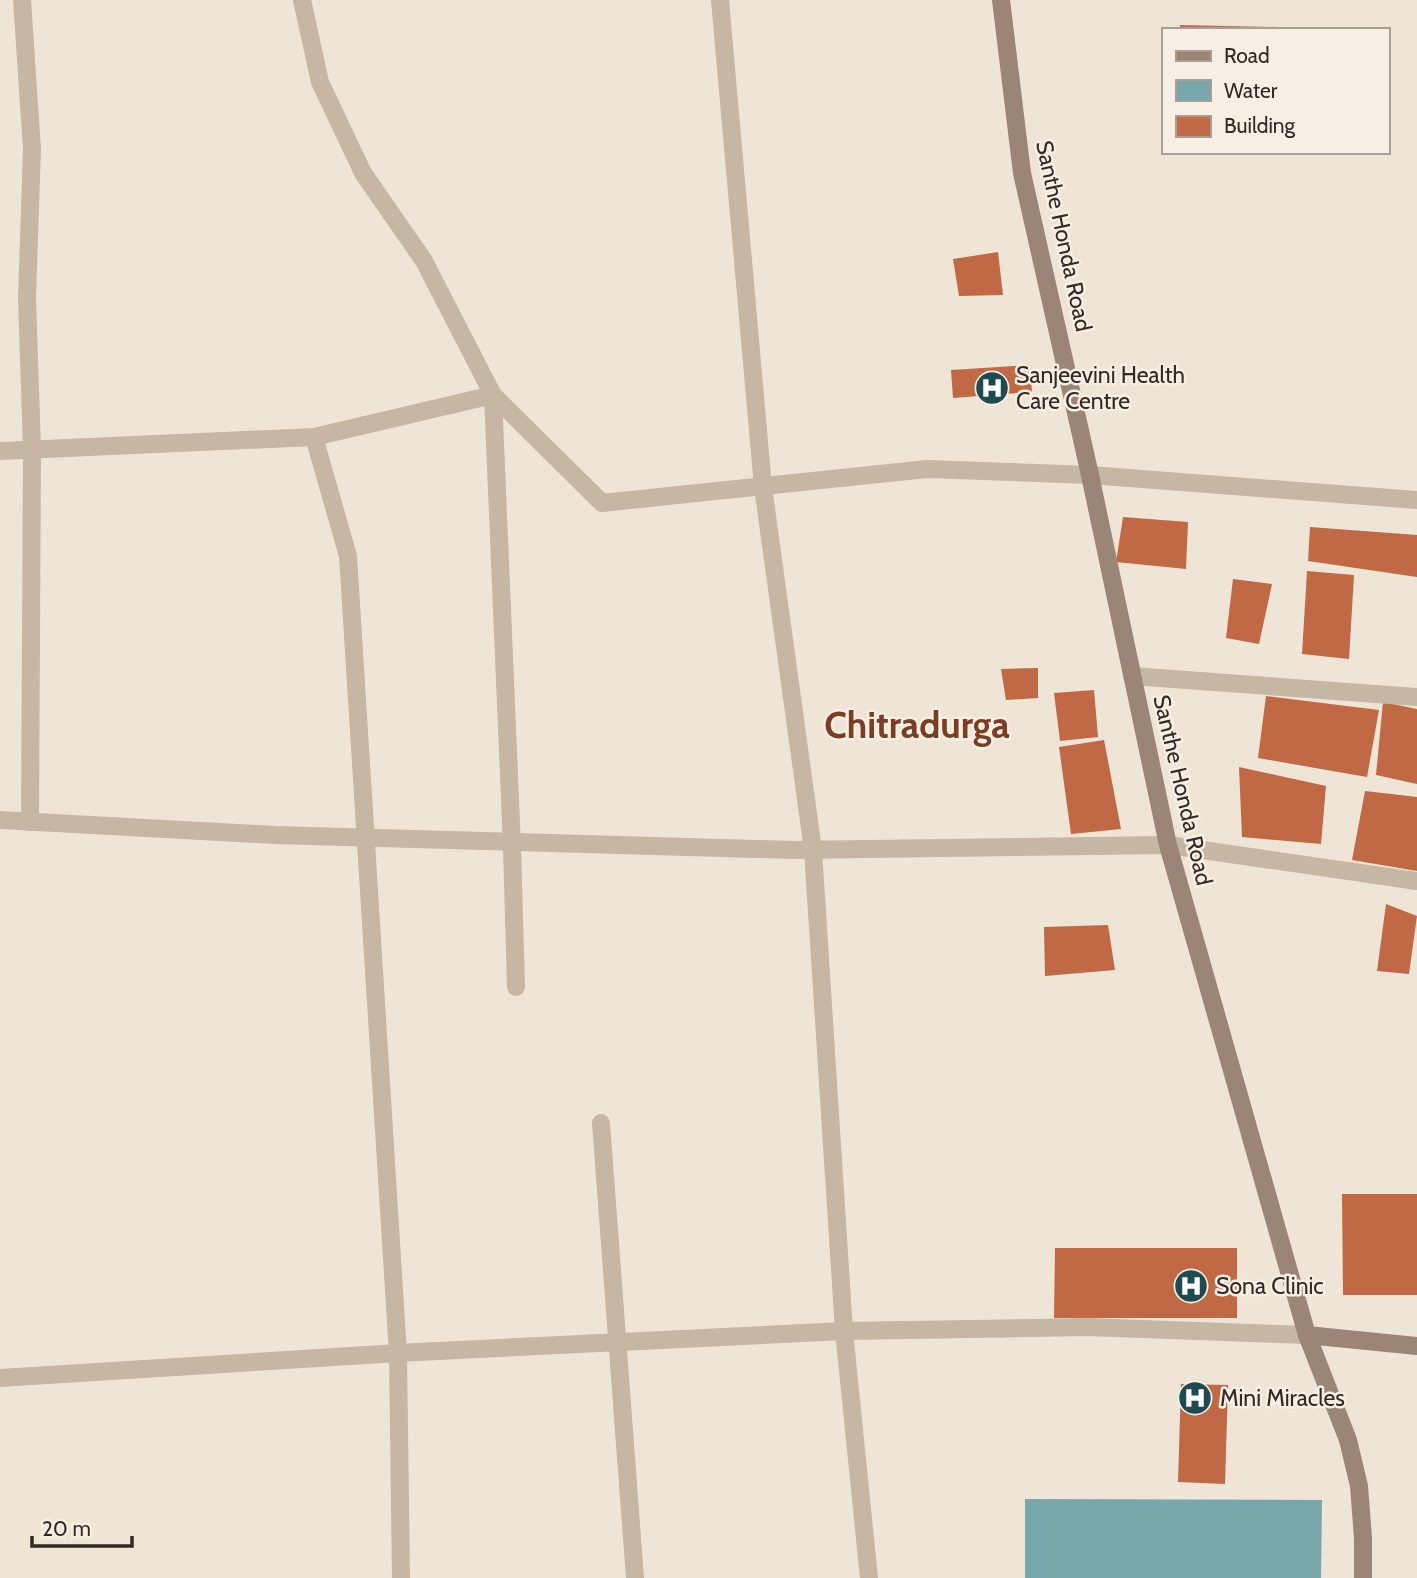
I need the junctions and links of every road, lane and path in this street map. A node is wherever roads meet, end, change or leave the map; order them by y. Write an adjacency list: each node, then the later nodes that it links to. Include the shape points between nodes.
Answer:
1 (22, 0): 7 (street, via 32,149 27,298)
2 (302, 0): 5 (street, via 320,82 358,162 424,261)
3 (720, 0): 10 (street)
4 (1001, 0): 9 (main road, Santhe Honda Road, via 1023,173)
5 (493, 395): 6 (street); 10 (street, via 602,503); 17 (street)
6 (314, 437): 7 (street); 16 (street, via 348,556)
7 (32, 450): 8 (street); 15 (street)
8 (0, 451)
9 (1090, 475): 10 (street, via 927,469); 11 (street); 12 (main road, Santhe Honda Road)
10 (763, 487): 19 (street)
11 (1417, 500)
12 (1132, 676): 13 (street); 18 (main road, Santhe Honda Road)
13 (1417, 698)
14 (0, 820): 15 (street)
15 (30, 822): 16 (street)
16 (367, 838): 17 (street); 27 (street)
17 (512, 843): 19 (street); 21 (street)
18 (1168, 845): 19 (street); 20 (street); 24 (main road, Santhe Honda Road)
19 (813, 850): 23 (street)
20 (1417, 881)
21 (516, 987)
22 (601, 1123): 25 (street)
23 (844, 1331): 24 (street, via 1087,1327); 25 (street); 31 (street)
24 (1307, 1335): 26 (main road); 32 (main road, Santhe Honda Road, via 1348,1440 1359,1486)
25 (616, 1342): 27 (street); 30 (street)
26 (1417, 1346)
27 (398, 1353): 28 (street); 29 (street)
28 (0, 1378)
29 (401, 1578)
30 (635, 1578)
31 (869, 1578)
32 (1363, 1578)

